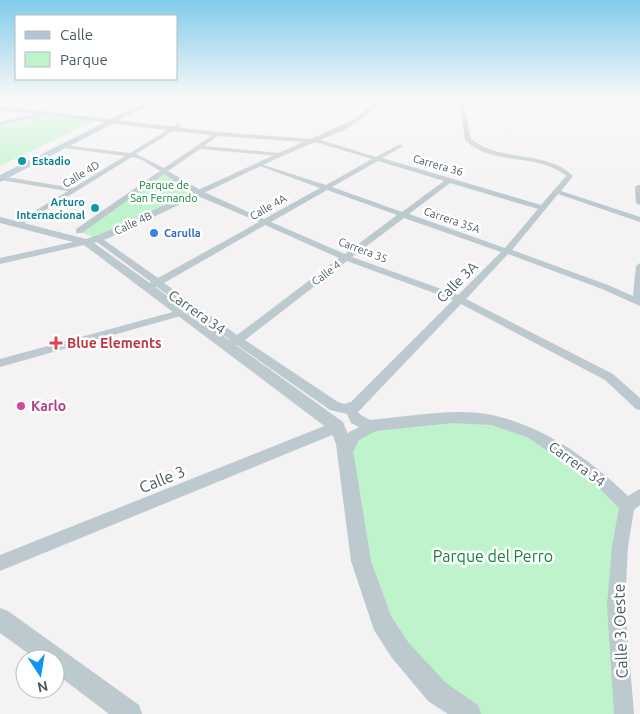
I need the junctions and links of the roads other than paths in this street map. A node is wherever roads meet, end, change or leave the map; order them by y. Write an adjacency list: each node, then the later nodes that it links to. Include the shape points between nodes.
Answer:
1 (70, 132): 8 (main road)
2 (92, 132): 10 (main road)
3 (168, 132): 14 (street, Calle 4D)
4 (207, 132): 7 (street, Carrera 36)
5 (331, 132): 9 (street, Calle 4B)
6 (467, 132): 23 (street, Calle 3A, via 472,144 490,153 567,172 570,176)
7 (217, 134): 9 (street, Carrera 36); 12 (street)
8 (53, 140)
9 (314, 140): 13 (street, Calle 4B); 15 (street, Carrera 36)
10 (65, 146): 14 (street, Carrera 35); 18 (main road)
11 (400, 146): 15 (street, Calle 4A)
12 (199, 147): 13 (street); 17 (street)
13 (278, 154): 16 (street, Calle 4B)
14 (133, 155): 17 (street, Carrera 35); 22 (street, Calle 4D)
15 (376, 159): 19 (street, Carrera 36); 21 (street, Calle 4A)
16 (259, 164): 21 (street, Carrera 35A); 24 (street, Calle 4B)
17 (163, 172): 24 (street, Carrera 35); 33 (street)
18 (1, 178): 22 (street)
19 (449, 180): 26 (street, Carrera 36); 28 (street, Calle 4)
20 (638, 187): 25 (street)
21 (326, 188): 28 (street, Carrera 35A); 31 (street, Calle 4A)
22 (74, 190): 32 (street, Calle 4D)
23 (558, 192): 26 (street, Calle 3A); 29 (street)
24 (198, 193): 31 (street, Carrera 35); 33 (street, Calle 4B)
25 (640, 203)
26 (542, 208): 34 (street, Calle 3A)
27 (0, 213): 32 (street, Carrera 34)
28 (404, 215): 34 (street, Carrera 35A); 35 (street, Calle 4)
29 (638, 217)
30 (0, 220): 32 (street, Carrera 34)
31 (266, 221): 35 (street, Carrera 35); 38 (street, Calle 4A)
32 (22, 222): 33 (street, Carrera 34)
33 (87, 238): 36 (street, Calle 4B); 38 (street, Carrera 34)
34 (507, 251): 39 (street, Calle 3A); 40 (street, Carrera 35A)
35 (346, 258): 39 (street, Carrera 35); 42 (street, Calle 4)
36 (0, 261)
37 (640, 266): 40 (street)
38 (152, 285): 41 (street, Carrera 34); 42 (street, Carrera 34)
39 (458, 299): 44 (street, Carrera 35, via 593,368); 45 (street, Calle 3A)
40 (638, 302)
41 (180, 313): 42 (street, Carrera 34); 43 (street)
42 (232, 344): 45 (street, Carrera 34, via 339,409); 47 (street, Carrera 34)
43 (0, 363)
44 (640, 405)
45 (355, 406): 46 (street, via 352,412 356,420 364,425)
46 (374, 425): 48 (street, Carrera 34, via 354,436); 49 (street, Carrera 34, via 453,418 491,420 531,433)
47 (337, 427): 48 (street); 50 (street, Calle 3)
48 (346, 452): 55 (street, via 361,561 382,622 400,650 438,692)
49 (633, 501): 56 (street, Calle 3 Oeste, via 620,546 616,605)
50 (0, 563)
51 (0, 619): 52 (street)
52 (41, 649)
53 (65, 666): 54 (street)
54 (130, 714)
55 (469, 714)
56 (624, 714)

